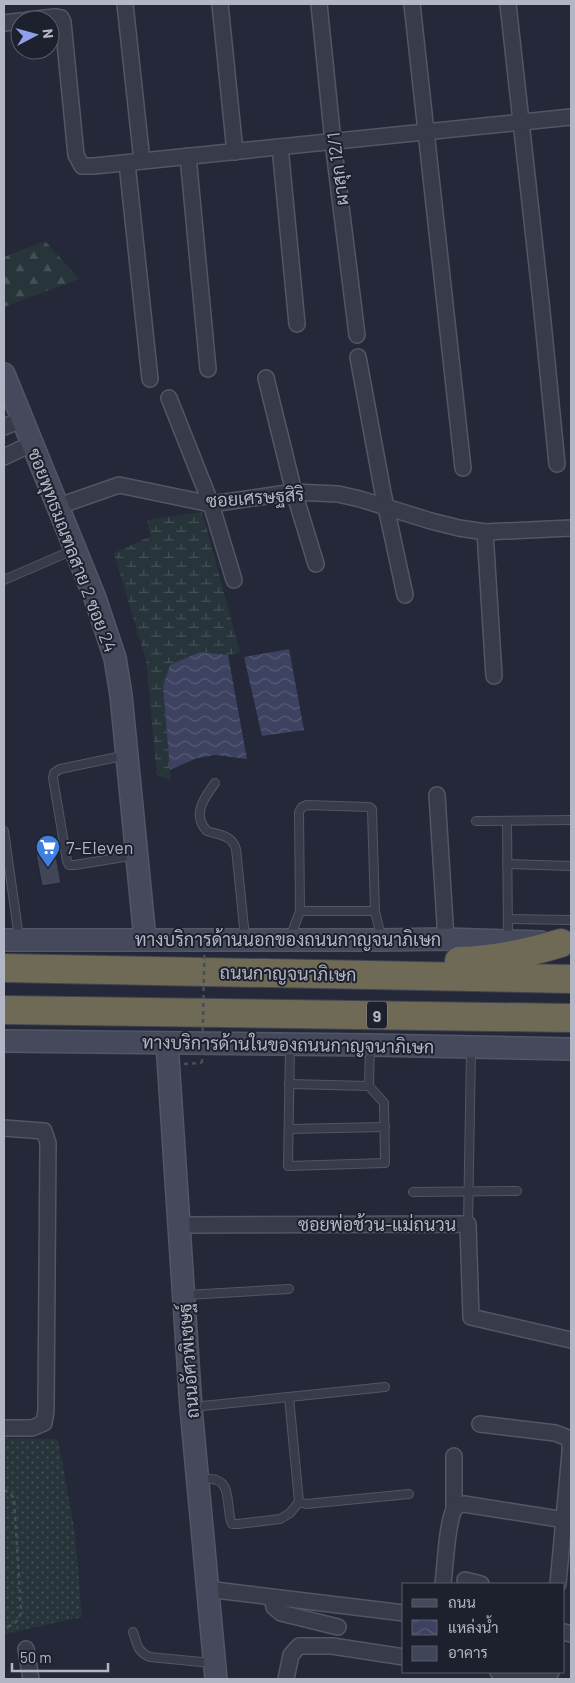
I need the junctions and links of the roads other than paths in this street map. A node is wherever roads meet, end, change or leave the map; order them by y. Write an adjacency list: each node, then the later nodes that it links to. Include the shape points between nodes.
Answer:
1 (125, 4): 14 (street)
2 (220, 4): 12 (street)
3 (319, 4): 10 (street, ผาสุก 12/1)
4 (412, 4): 9 (street)
5 (508, 4): 8 (street)
6 (60, 18): 14 (street, via 76,155 82,166)
7 (571, 117): 8 (street)
8 (520, 122): 9 (street); 27 (street, via 542,302)
9 (426, 131): 10 (street); 28 (street)
10 (333, 142): 11 (street); 16 (street, ผาสุก 12/1)
11 (280, 147): 12 (street); 15 (street)
12 (235, 152): 13 (street)
13 (188, 156): 14 (street); 18 (street)
14 (135, 162): 21 (street)
15 (297, 324)
16 (357, 335)
17 (358, 357): 32 (street)
18 (208, 369)
19 (4, 374): 22 (street, ซอยพุทธมณฑลสาย 2 ซอย 24)
20 (266, 378): 29 (street)
21 (150, 379)
22 (8, 395): 24 (street, ซอยพุทธมณฑลสาย 2 ซอย 24)
23 (168, 398): 30 (street)
24 (13, 423): 25 (street, ซอยพุทธมณฑลสาย 2 ซอย 24)
25 (33, 443): 26 (street); 31 (street, ซอยพุทธมณฑลสาย 2 ซอย 24)
26 (4, 457)
27 (557, 464)
28 (463, 468)
29 (294, 492): 30 (street, ซอยเศรษฐสิริ); 32 (street, ซอยเศรษฐสิริ, via 338,494); 36 (street)
30 (212, 504): 31 (street, ซอยเศรษฐสิริ, via 118,486); 38 (street)
31 (59, 506): 35 (street, ซอยพุทธมณฑลสาย 2 ซอย 24)
32 (387, 507): 34 (street, ซอยเศรษฐสิริ, via 431,522); 39 (street)
33 (571, 528): 34 (street, ซอยเศรษฐสิริ)
34 (485, 532): 40 (street)
35 (76, 549): 37 (lane); 41 (street, ซอยพุทธมณฑลสาย 2 ซอย 24, via 115,658)
36 (316, 564)
37 (4, 580)
38 (234, 580)
39 (406, 594)
40 (494, 676)
41 (127, 755): 48 (street, ซอยพุทธมณฑลสาย 2 ซอย 24); 48 (lane, via 60,769 53,778 69,864)
42 (215, 782): 56 (lane, via 201,802 200,813 207,831 234,842)
43 (437, 795): 57 (street)
44 (571, 820): 46 (lane)
45 (476, 821): 46 (lane)
46 (507, 821): 49 (lane)
47 (4, 831): 58 (lane)
48 (138, 855): 55 (street, ซอยพุทธมณฑลสาย 2 ซอย 24)
49 (507, 864): 50 (lane); 53 (lane)
50 (571, 866)
51 (300, 911): 52 (lane); 52 (lane, via 300,812 307,804 369,807 372,810); 59 (lane)
52 (376, 911): 60 (lane)
53 (508, 919): 54 (lane); 61 (lane)
54 (568, 935): 61 (street, ทางบริการด้านนอกของถนนกาญจนาภิเษก); 63 (highway, via 536,951 463,961 419,962)
55 (145, 939): 56 (street, ทางบริการด้านนอกของถนนกาญจนาภิเษก); 58 (street, ทางบริการด้านนอกของถนนกาญจนาภิเษก)
56 (245, 939): 59 (street, ทางบริการด้านนอกของถนนกาญจนาภิเษก)
57 (446, 939): 60 (street, ทางบริการด้านนอกของถนนกาญจนาภิเษก); 61 (street, ทางบริการด้านนอกของถนนกาญจนาภิเษก)
58 (12, 940)
59 (290, 940): 60 (street, ทางบริการด้านนอกของถนนกาญจนาภิเษก)
60 (381, 940)
61 (508, 941)
62 (4, 968): 63 (highway, ถนนกาญจนาภิเษก)
63 (388, 974): 64 (highway, ถนนกาญจนาภิเษก)
64 (571, 979)
65 (4, 1010): 66 (highway, 9)
66 (571, 1018)
67 (4, 1041): 68 (street, ทางบริการด้านในของถนนกาญจนาภิเษก)
68 (168, 1042): 69 (street, ทางบริการด้านในของถนนกาญจนาภิเษก); 82 (street, ถนนอัศวพิเชษฐ์)
69 (290, 1045): 70 (street, ทางบริการด้านในของถนนกาญจนาภิเษก); 73 (lane)
70 (370, 1045): 71 (street, ทางบริการด้านในของถนนกาญจนาภิเษก); 74 (lane)
71 (471, 1047): 72 (street, ทางบริการด้านในของถนนกาญจนาภิเษก); 80 (lane)
72 (571, 1049)
73 (289, 1084): 74 (lane); 77 (lane)
74 (368, 1086): 75 (lane, via 384,1103)
75 (385, 1127): 77 (lane); 77 (lane, via 385,1163 288,1166)
76 (4, 1128): 90 (street, via 44,1131 48,1143 45,1417 44,1423 32,1428)
77 (289, 1128)
78 (516, 1191): 80 (lane)
79 (413, 1192): 80 (lane)
80 (468, 1192): 81 (lane)
81 (468, 1224): 82 (street, ซอยพ่อช้วน-แม่ถนวน); 85 (street, ซอยพ่อช้วน-แม่ถนวน, via 471,1317)
82 (179, 1225): 84 (street, ถนนอัศวพิเชษฐ์)
83 (289, 1288): 84 (lane)
84 (184, 1295): 88 (street, ถนนอัศวพิเชษฐ์)
85 (571, 1340)
86 (385, 1387): 87 (lane)
87 (289, 1397): 88 (lane); 94 (lane)
88 (191, 1408): 92 (street, ถนนอัศวพิเชษฐ์)
89 (480, 1424): 96 (street, via 555,1433 568,1438 570,1452)
90 (4, 1428)
91 (454, 1456): 95 (street)
92 (197, 1478): 94 (lane, via 217,1480 223,1484 232,1524 280,1519); 101 (street, ถนนอัศวพิเชษฐ์)
93 (409, 1494): 94 (lane, via 306,1504)
94 (299, 1502)
95 (454, 1509): 96 (street, via 464,1504); 98 (street)
96 (564, 1520): 100 (street)
97 (465, 1580): 99 (street)
98 (443, 1583)
99 (477, 1583)
100 (558, 1583)
101 (207, 1589): 102 (street); 108 (street, ถนนอัศวพิเชษฐ์)
102 (272, 1598): 103 (street); 104 (street, via 274,1607 281,1613)
103 (402, 1613)
104 (338, 1627)
105 (134, 1632): 108 (lane, via 139,1651 143,1654)
106 (26, 1649): 111 (street)
107 (402, 1657): 112 (street, via 304,1645 291,1656)
108 (215, 1671)
109 (505, 1673): 110 (street, via 540,1678)
110 (551, 1673)
111 (31, 1679)
112 (286, 1679)

